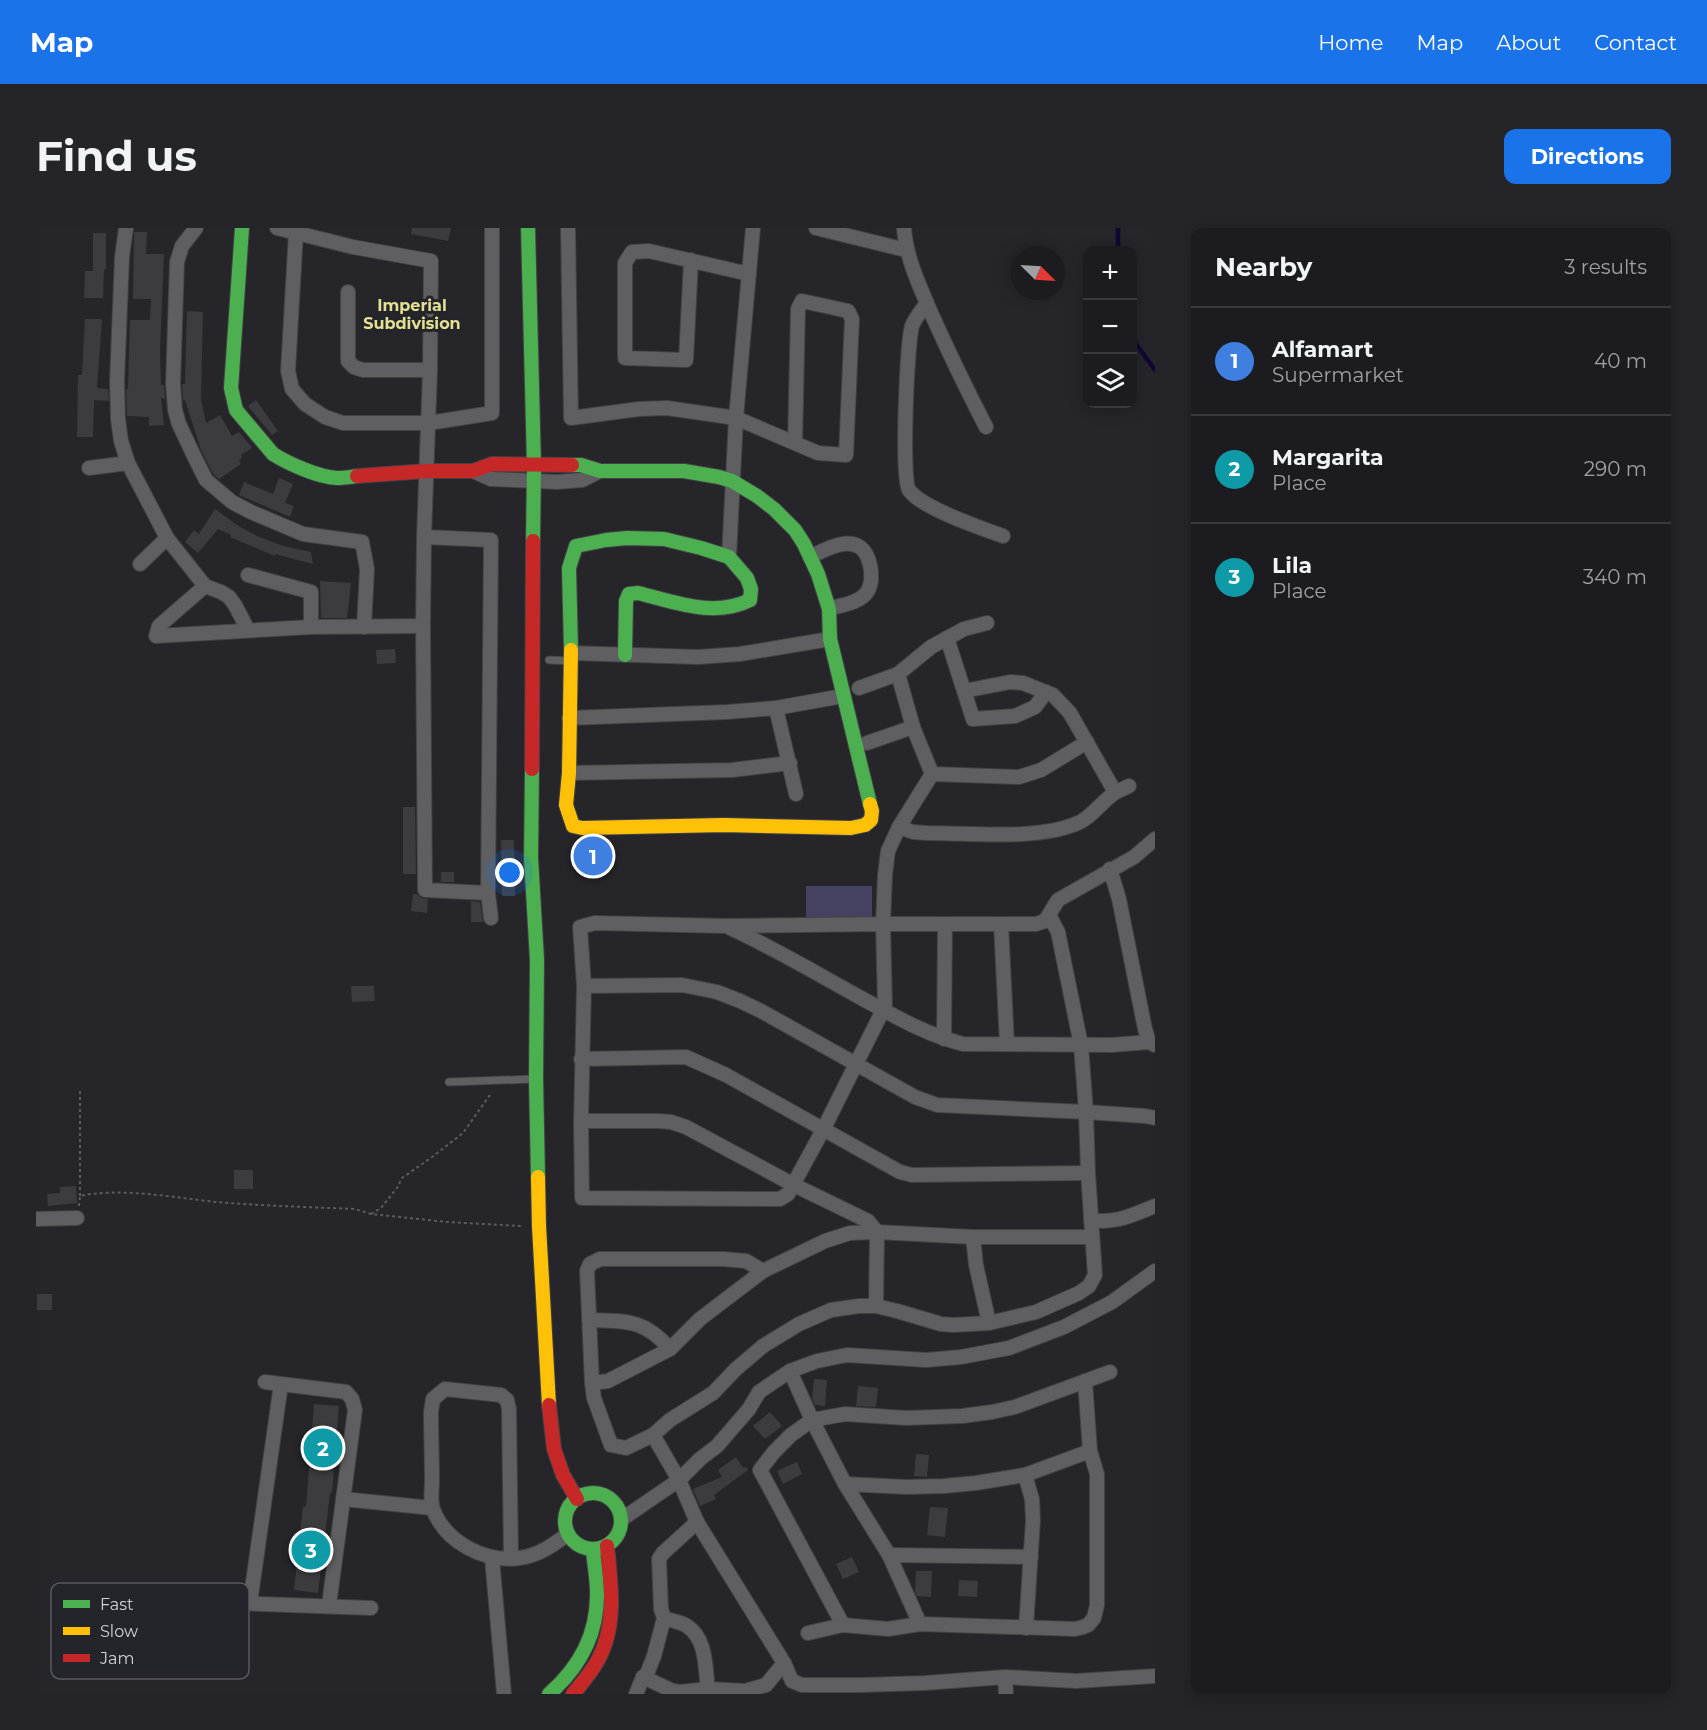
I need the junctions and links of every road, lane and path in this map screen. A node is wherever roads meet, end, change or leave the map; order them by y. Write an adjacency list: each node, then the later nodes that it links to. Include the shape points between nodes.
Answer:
1 (126, 228): 22 (street, via 117,381 118,419)
2 (196, 228): 42 (street, via 182,246 177,262 173,384 179,424 206,480 232,502 303,534 362,542 367,569)
3 (242, 228): 25 (street, via 231,388 236,410 273,454 320,476)
4 (277, 228): 11 (street)
5 (492, 228): 19 (street, via 492,413)
6 (528, 228): 23 (street)
7 (568, 228): 18 (street, via 571,418 667,408)
8 (753, 228): 14 (street)
9 (816, 228): 12 (street)
10 (904, 228): 12 (street)
11 (296, 232): 17 (street, via 431,261); 19 (street, via 288,371 292,389 305,404 343,423)
12 (906, 250): 16 (street)
13 (691, 260): 13 (street, via 686,360 625,358 628,257 632,252 649,251); 14 (street)
14 (749, 274): 18 (street)
15 (348, 291): 17 (street, via 348,361 354,367)
16 (927, 303): 20 (street); 30 (street, via 912,324 907,488 928,505)
17 (430, 370): 19 (street)
18 (736, 418): 21 (street); 28 (street)
19 (429, 423): 25 (street)
20 (986, 427)
21 (795, 443): 21 (street, via 818,453 846,455 852,319 848,311 802,301 798,309)
22 (128, 463): 24 (street); 32 (street)
23 (534, 466): 26 (street, via 492,464); 27 (street, via 581,465); 29 (street)
24 (89, 468)
25 (427, 471): 26 (street); 31 (street)
26 (473, 471): 29 (street, via 491,479)
27 (600, 471): 28 (street, via 684,471); 29 (street, via 582,480)
28 (732, 481): 33 (street); 34 (street, via 774,509 795,530)
29 (534, 482): 83 (street, via 531,858 537,960)
30 (1003, 536)
31 (424, 537): 40 (street); 68 (street, via 491,540)
32 (166, 538): 35 (street); 37 (street)
33 (729, 557): 46 (street, via 747,578 750,600 742,606 720,609 629,594); 47 (street, via 664,539 627,538 576,546 569,568)
34 (810, 557): 38 (street); 38 (street, via 842,543 864,550 870,562 867,592 856,601)
35 (140, 564)
36 (248, 575): 41 (street, via 311,592)
37 (205, 586): 43 (street, via 229,597); 43 (street, via 159,626 156,636)
38 (829, 609): 45 (street)
39 (987, 623): 44 (street, via 964,628)
40 (423, 626): 42 (street); 68 (street, via 425,890)
41 (311, 627): 42 (street); 43 (street)
42 (364, 627)
43 (248, 630)
44 (947, 638): 49 (street); 51 (street)
45 (830, 639): 46 (street, via 721,656); 53 (street)
46 (625, 655): 47 (street)
47 (571, 657): 48 (lane); 55 (street)
48 (549, 660)
49 (898, 674): 50 (street); 56 (street)
50 (859, 688)
51 (964, 691): 52 (street, via 1010,682); 52 (street, via 972,719 1015,716 1035,707)
52 (1046, 692): 57 (street, via 1070,713)
53 (843, 696): 54 (street); 60 (street, via 872,810 871,820 865,825 582,828 573,826 568,814)
54 (776, 708): 55 (street); 59 (street)
55 (569, 718): 60 (street)
56 (913, 727): 58 (street); 61 (street)
57 (1087, 742): 61 (street, via 1041,771 1019,777); 63 (street)
58 (867, 743)
59 (790, 764): 60 (street, via 732,770); 64 (street)
60 (569, 773)
61 (932, 774): 65 (street)
62 (1129, 786): 63 (street)
63 (1115, 792): 65 (street, via 1080,822 1045,832 927,833)
64 (796, 794)
65 (899, 827): 71 (street, via 888,851)
66 (1155, 839): 67 (street, via 1134,857)
67 (1110, 869): 69 (street, via 1058,900); 78 (street, via 1145,1029)
68 (489, 893): 70 (street)
69 (1049, 915): 73 (street, via 1036,924); 80 (street, via 1058,932)
70 (491, 918)
71 (883, 924): 72 (street); 74 (street); 76 (street)
72 (945, 924): 73 (street); 77 (street)
73 (1001, 924): 79 (street)
74 (726, 926): 75 (street, via 595,923 580,927); 76 (street)
75 (584, 986): 81 (street); 82 (street, via 682,985 717,992 761,1011)
76 (883, 1010): 77 (street); 82 (street)
77 (944, 1039): 79 (street, via 963,1044)
78 (1152, 1043): 80 (street)
79 (1007, 1044): 80 (street)
80 (1081, 1045): 87 (street)
81 (582, 1059): 89 (street); 90 (street, via 686,1057)
82 (855, 1064): 87 (street, via 937,1105); 90 (street)
83 (536, 1079): 84 (lane); 99 (street)
84 (500, 1080): 85 (lane); 95 (path, via 463,1133 402,1178 381,1208)
85 (449, 1082)
86 (80, 1090): 93 (path)
87 (1086, 1112): 88 (street); 91 (street)
88 (1155, 1118)
89 (581, 1121): 92 (street, via 671,1122); 92 (street, via 582,1198 780,1199)
90 (824, 1128): 91 (street, via 900,1172 912,1175); 92 (street)
91 (1088, 1173): 98 (street)
92 (794, 1185): 100 (street, via 868,1221)
93 (80, 1196): 95 (path, via 124,1193 355,1209); 96 (path)
94 (1155, 1206): 98 (street, via 1121,1220)
95 (371, 1214): 99 (path)
96 (77, 1218): 97 (street)
97 (36, 1219)
98 (1091, 1220): 102 (street)
99 (539, 1226): 122 (street, via 554,1449)
100 (877, 1232): 101 (street); 103 (street, via 849,1233 825,1241); 105 (street)
101 (973, 1237): 102 (street); 107 (street)
102 (1092, 1237): 107 (street, via 1095,1275 1089,1286 1036,1312)
103 (763, 1271): 106 (street, via 746,1261 723,1259 600,1259 590,1264 587,1271); 108 (street, via 700,1319)
104 (1155, 1271): 109 (street, via 1112,1302 1064,1328 1009,1348 926,1360 847,1355 817,1360)
105 (876, 1306): 107 (street, via 941,1324); 116 (street, via 831,1310 783,1333 748,1358 713,1393)
106 (589, 1320): 108 (street, via 635,1323 650,1330); 113 (street)
107 (989, 1323)
108 (670, 1349): 113 (street, via 608,1381)
109 (790, 1371): 115 (street); 119 (street, via 759,1392 717,1446)
110 (1110, 1372): 111 (street)
111 (1085, 1381): 115 (street, via 992,1412 906,1418 845,1414); 117 (street)
112 (265, 1382): 114 (street)
113 (592, 1383): 116 (street, via 611,1445 626,1448)
114 (281, 1384): 121 (street, via 346,1392 352,1400 355,1410); 133 (street)
115 (812, 1420): 120 (street); 139 (street, via 791,1435 760,1470)
116 (653, 1435): 119 (street)
117 (1090, 1451): 118 (street); 140 (street, via 1097,1473 1094,1618 1083,1627)
118 (1024, 1475): 120 (street, via 944,1486); 130 (street, via 1032,1499)
119 (679, 1480): 124 (street); 125 (street)
120 (845, 1484): 129 (street)
121 (343, 1499): 123 (street); 135 (street)
122 (577, 1499): 124 (street, via 590,1493 605,1496 616,1504); 126 (street, via 567,1511)
123 (432, 1508): 131 (street, via 446,1531 467,1548); 132 (street, via 433,1399 445,1389 501,1395 509,1409)
124 (622, 1519): 127 (street, via 618,1535)
125 (697, 1522): 137 (street, via 659,1559); 142 (street)
126 (568, 1534): 128 (street, via 578,1546); 132 (street, via 544,1551)
127 (607, 1546): 128 (street); 152 (street, via 613,1601 609,1635 588,1678)
128 (593, 1550): 151 (street, via 597,1601 594,1630 575,1669)
129 (890, 1555): 130 (street); 138 (street)
130 (1031, 1557): 140 (street)
131 (492, 1558): 132 (street); 150 (street)
132 (511, 1558)
133 (247, 1583)
134 (249, 1603): 135 (street)
135 (329, 1605): 136 (street)
136 (371, 1608)
137 (664, 1618): 144 (street, via 654,1656); 148 (street, via 686,1625 700,1642)
138 (920, 1624): 139 (street, via 888,1629); 140 (street)
139 (843, 1625): 141 (street)
140 (1026, 1628)
141 (808, 1633)
142 (784, 1663): 148 (street, via 766,1684 754,1689); 149 (street, via 792,1681 802,1685)
143 (1155, 1676): 147 (street)
144 (643, 1677): 148 (street, via 673,1691); 153 (street)
145 (1005, 1677): 146 (street); 147 (street); 154 (street)
146 (926, 1688): 149 (street)
147 (1076, 1688)
148 (708, 1689)
149 (862, 1689)
150 (504, 1694)
151 (549, 1694)
152 (573, 1694)
153 (636, 1694)
154 (1006, 1694)

